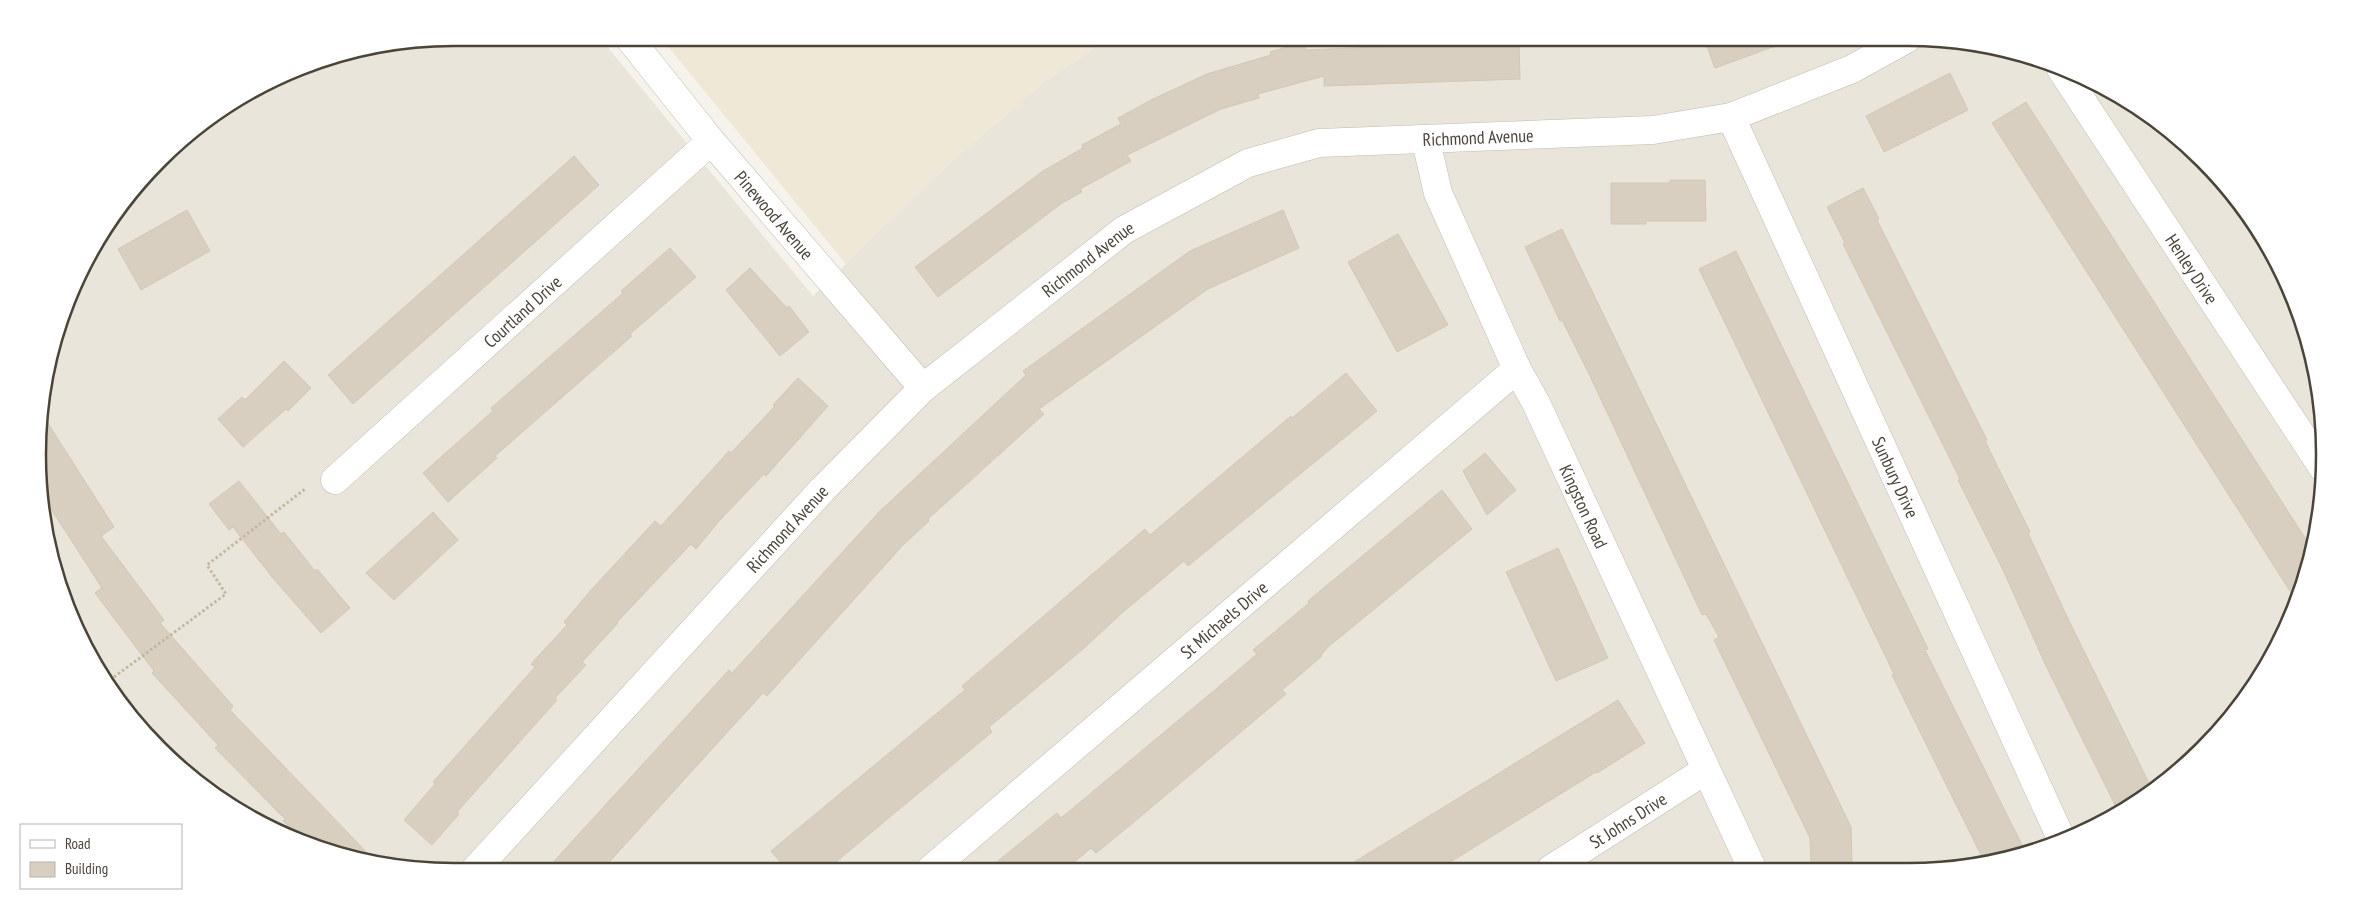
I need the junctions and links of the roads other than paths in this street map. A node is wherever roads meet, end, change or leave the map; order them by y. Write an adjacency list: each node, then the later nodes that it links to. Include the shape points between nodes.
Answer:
1 (635, 46): 5 (street, Pinewood Avenue)
2 (1894, 46): 4 (street, Richmond Avenue, via 1852,69)
3 (2067, 78): 9 (street, Henley Drive)
4 (1731, 117): 6 (street, Richmond Avenue, via 1653,130); 12 (street, Sunbury Drive)
5 (711, 141): 8 (street, Pinewood Avenue); 10 (street, Courtland Drive)
6 (1426, 141): 7 (street, Kingston Road, via 1438,194); 8 (street, Richmond Avenue, via 1319,143 1248,163 1124,230)
7 (1517, 369): 11 (street, Kingston Road, via 1536,403); 14 (street, St Michaels Drive)
8 (923, 388): 13 (street, Richmond Avenue, via 816,497)
9 (2316, 457)
10 (335, 480)
11 (1706, 770): 15 (street, St Johns Drive); 16 (street, Kingston Road)
12 (2059, 834)
13 (482, 863)
14 (938, 863)
15 (1559, 863)
16 (1750, 863)

